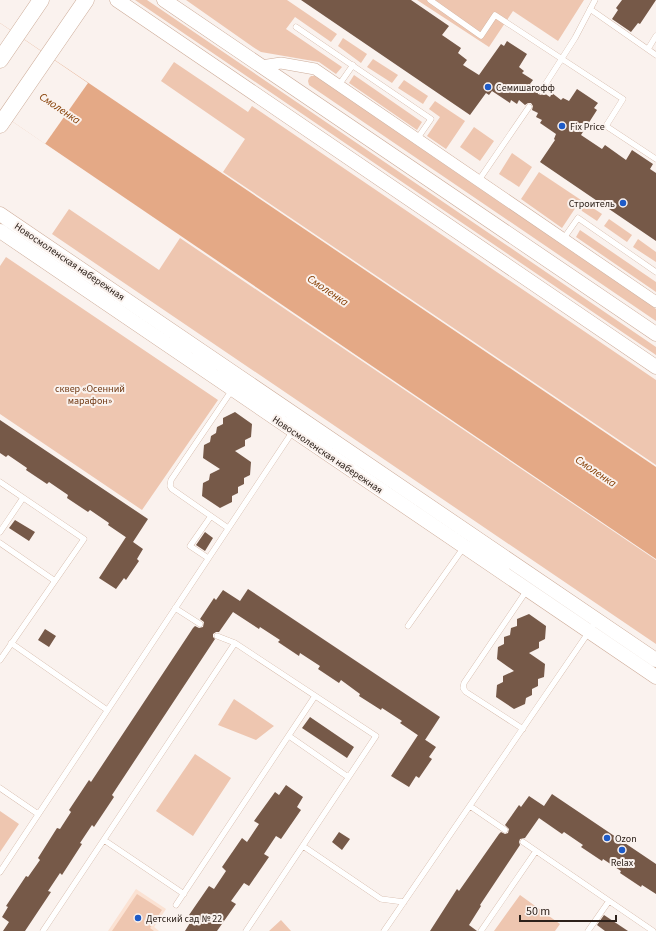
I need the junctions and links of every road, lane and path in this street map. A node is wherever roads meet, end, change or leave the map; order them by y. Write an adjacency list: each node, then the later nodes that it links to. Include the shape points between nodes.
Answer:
1 (41, 0): 13 (main road)
2 (86, 0): 19 (main road)
3 (117, 0): 29 (street)
4 (164, 0): 15 (street)
5 (430, 0): 12 (lane, via 481,36 495,15)
6 (595, 0): 7 (lane)
7 (590, 9): 10 (lane); 12 (lane)
8 (296, 27): 14 (lane)
9 (656, 36): 10 (lane)
10 (648, 49): 11 (lane)
11 (656, 55)
12 (562, 58): 17 (lane); 21 (lane, via 623,99 606,126)
13 (0, 60)
14 (353, 65): 16 (lane); 20 (lane, via 431,119)
15 (261, 66): 16 (street, via 281,63 315,69); 28 (street)
16 (339, 85): 20 (street)
17 (541, 91)
18 (529, 107): 22 (lane)
19 (2, 122)
20 (418, 139): 22 (street)
21 (656, 160)
22 (479, 180): 25 (street)
23 (0, 214): 30 (street, Новосмоленская набережная)
24 (0, 230): 30 (street, Новосмоленская набережная)
25 (564, 238): 26 (lane, via 578,218); 27 (street)
26 (656, 272)
27 (656, 302)
28 (656, 334)
29 (656, 367)
30 (237, 383): 31 (street, Новосмоленская набережная); 34 (lane, via 171,480 172,490)
31 (297, 424): 35 (lane); 38 (street, Новосмоленская набережная); 41 (street, Новосмоленская набережная)
32 (0, 482): 33 (lane)
33 (23, 498): 36 (lane); 40 (lane, via 84,539)
34 (211, 516): 35 (lane); 39 (lane, via 190,546)
35 (228, 528): 39 (lane)
36 (0, 532)
37 (0, 543): 40 (lane)
38 (464, 546): 41 (street, Новосмоленская набережная); 44 (lane)
39 (208, 558): 42 (lane)
40 (55, 581): 48 (lane)
41 (531, 584): 45 (street, Новосмоленская набережная); 54 (lane, via 463,688)
42 (175, 608): 43 (lane); 53 (lane)
43 (200, 624)
44 (408, 626)
45 (593, 626): 50 (street, Новосмоленская набережная); 51 (street, Новосмоленская набережная); 54 (lane)
46 (217, 636): 47 (lane)
47 (235, 643): 52 (lane); 61 (lane)
48 (11, 644): 49 (lane); 53 (lane)
49 (0, 660)
50 (656, 660)
51 (656, 677)
52 (315, 696): 55 (lane); 56 (lane, via 376,736)
53 (107, 710): 59 (lane)
54 (523, 729): 58 (lane)
55 (289, 736): 56 (lane); 66 (lane)
56 (348, 778): 63 (lane)
57 (0, 788): 59 (lane)
58 (470, 806): 60 (lane); 68 (lane)
59 (38, 814): 65 (lane)
60 (505, 830)
61 (104, 840): 66 (lane); 70 (lane)
62 (523, 842): 64 (lane)
63 (303, 846): 68 (lane, via 381,899); 71 (lane)
64 (536, 851): 67 (lane); 73 (lane)
65 (0, 872)
66 (184, 894): 69 (lane)
67 (609, 901): 74 (lane); 75 (lane)
68 (404, 902): 72 (lane)
69 (176, 905)
70 (43, 931)
71 (246, 931)
72 (384, 931)
73 (481, 931)
74 (588, 931)
75 (653, 931)

